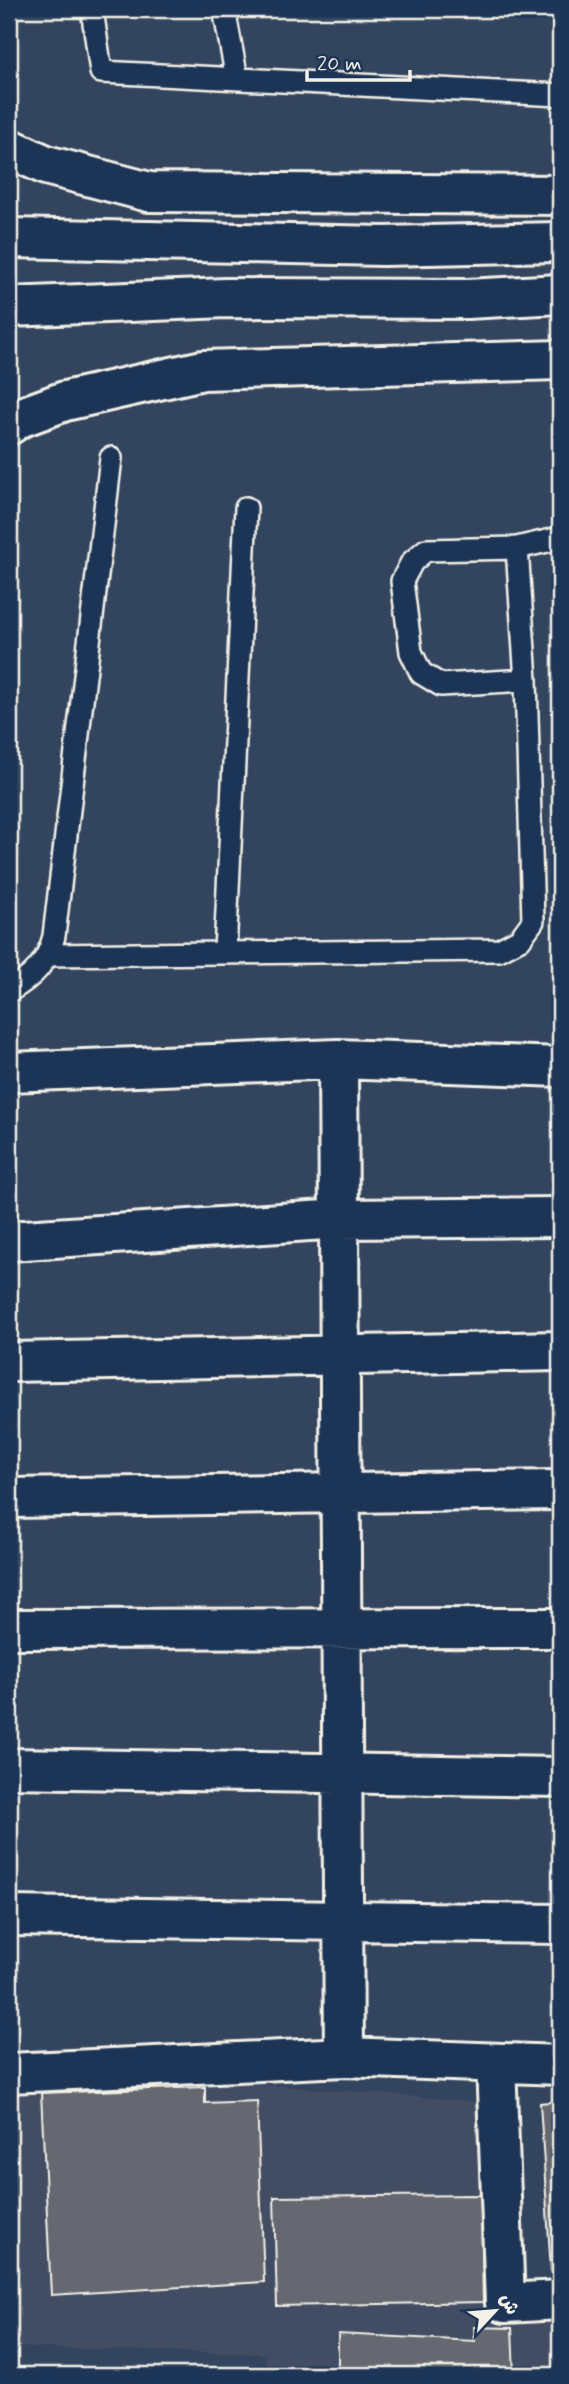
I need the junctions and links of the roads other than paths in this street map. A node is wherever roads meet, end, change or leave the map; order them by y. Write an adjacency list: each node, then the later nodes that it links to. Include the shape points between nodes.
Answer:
1 (92, 9): 3 (lane, via 102,72)
2 (224, 9): 3 (lane)
3 (237, 79): 4 (lane)
4 (560, 95)
5 (9, 148): 6 (main road, via 46,165 149,192)
6 (560, 195)
7 (9, 238): 8 (main road, via 383,246)
8 (560, 242)
9 (560, 294): 10 (main road, via 467,299 226,298)
10 (9, 307)
11 (560, 360): 12 (main road, via 203,370 65,401)
12 (9, 425)
13 (111, 458): 19 (lane)
14 (246, 508): 18 (lane)
15 (560, 538): 16 (lane)
16 (517, 548): 17 (lane); 17 (lane, via 426,550 412,562 402,581 411,652 421,673 441,685)
17 (526, 680): 18 (lane, via 533,921 520,939 499,950)
18 (225, 953): 19 (lane)
19 (49, 955): 20 (lane)
20 (9, 991)
21 (338, 1059): 22 (main road); 23 (main road); 25 (main road)
22 (560, 1067)
23 (9, 1072)
24 (560, 1217): 25 (main road)
25 (340, 1219): 26 (main road); 28 (main road)
26 (9, 1241)
27 (560, 1351): 28 (main road)
28 (341, 1354): 29 (main road); 31 (main road)
29 (9, 1362)
30 (560, 1490): 31 (main road)
31 (342, 1492): 32 (main road); 33 (main road)
32 (9, 1498)
33 (343, 1626): 34 (main road); 35 (main road); 37 (main road)
34 (560, 1628)
35 (9, 1629)
36 (9, 1768): 37 (main road)
37 (344, 1772): 38 (main road); 40 (main road)
38 (560, 1777)
39 (9, 1916): 40 (main road)
40 (345, 1919): 41 (main road); 42 (main road)
41 (560, 1923)
42 (344, 2057): 43 (main road); 45 (main road)
43 (496, 2063): 44 (main road); 46 (main road, via 505,2303)
44 (560, 2066)
45 (9, 2073)
46 (560, 2300)

